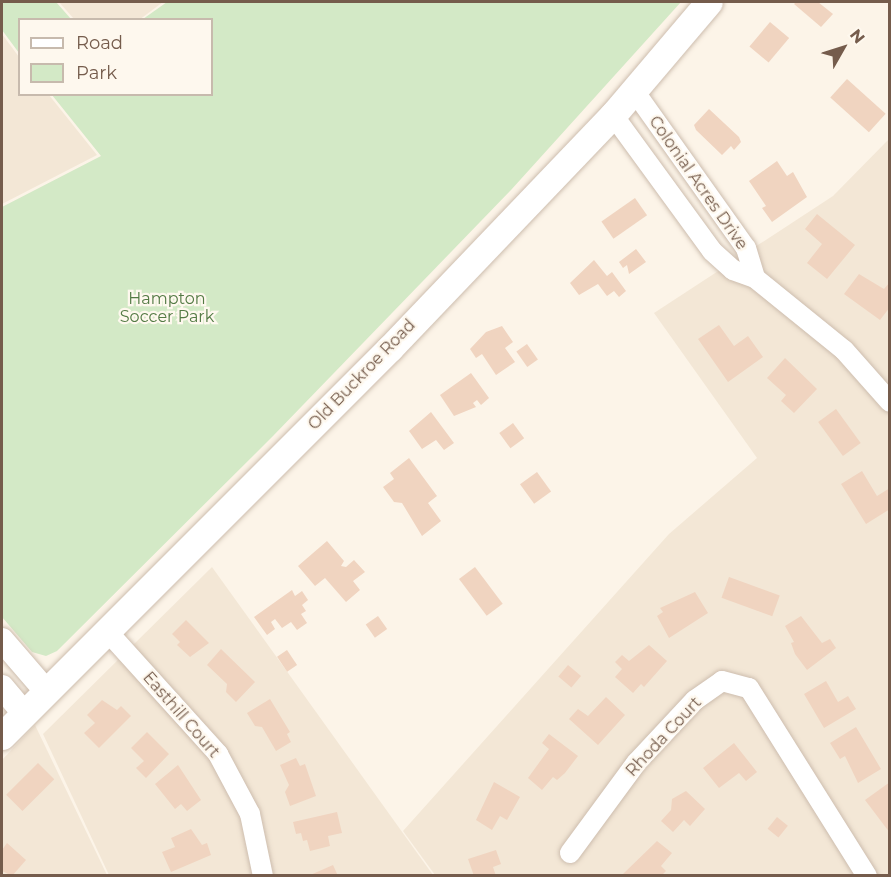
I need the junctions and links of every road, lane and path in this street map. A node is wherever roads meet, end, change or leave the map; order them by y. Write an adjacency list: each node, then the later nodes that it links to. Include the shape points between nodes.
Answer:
1 (709, 2): 2 (main road, Old Buckroe Road)
2 (635, 92): 3 (main road, Old Buckroe Road); 4 (street, Colonial Acres Drive, via 746,249)
3 (613, 115): 4 (street, Colonial Acres Drive, via 712,251 733,270); 6 (main road, Old Buckroe Road, via 390,348)
4 (754, 278): 5 (street, Colonial Acres Drive, via 844,350)
5 (890, 402)
6 (107, 631): 9 (main road, Old Buckroe Road); 13 (street, Easthill Court, via 218,754 250,814)
7 (2, 640): 9 (street)
8 (2, 687): 10 (street)
9 (46, 691): 10 (main road, Old Buckroe Road)
10 (24, 713): 11 (main road, Old Buckroe Road)
11 (2, 736)
12 (570, 853): 14 (street, Rhoda Court, via 636,763 695,700 722,681 749,688)
13 (262, 876)
14 (867, 876)

